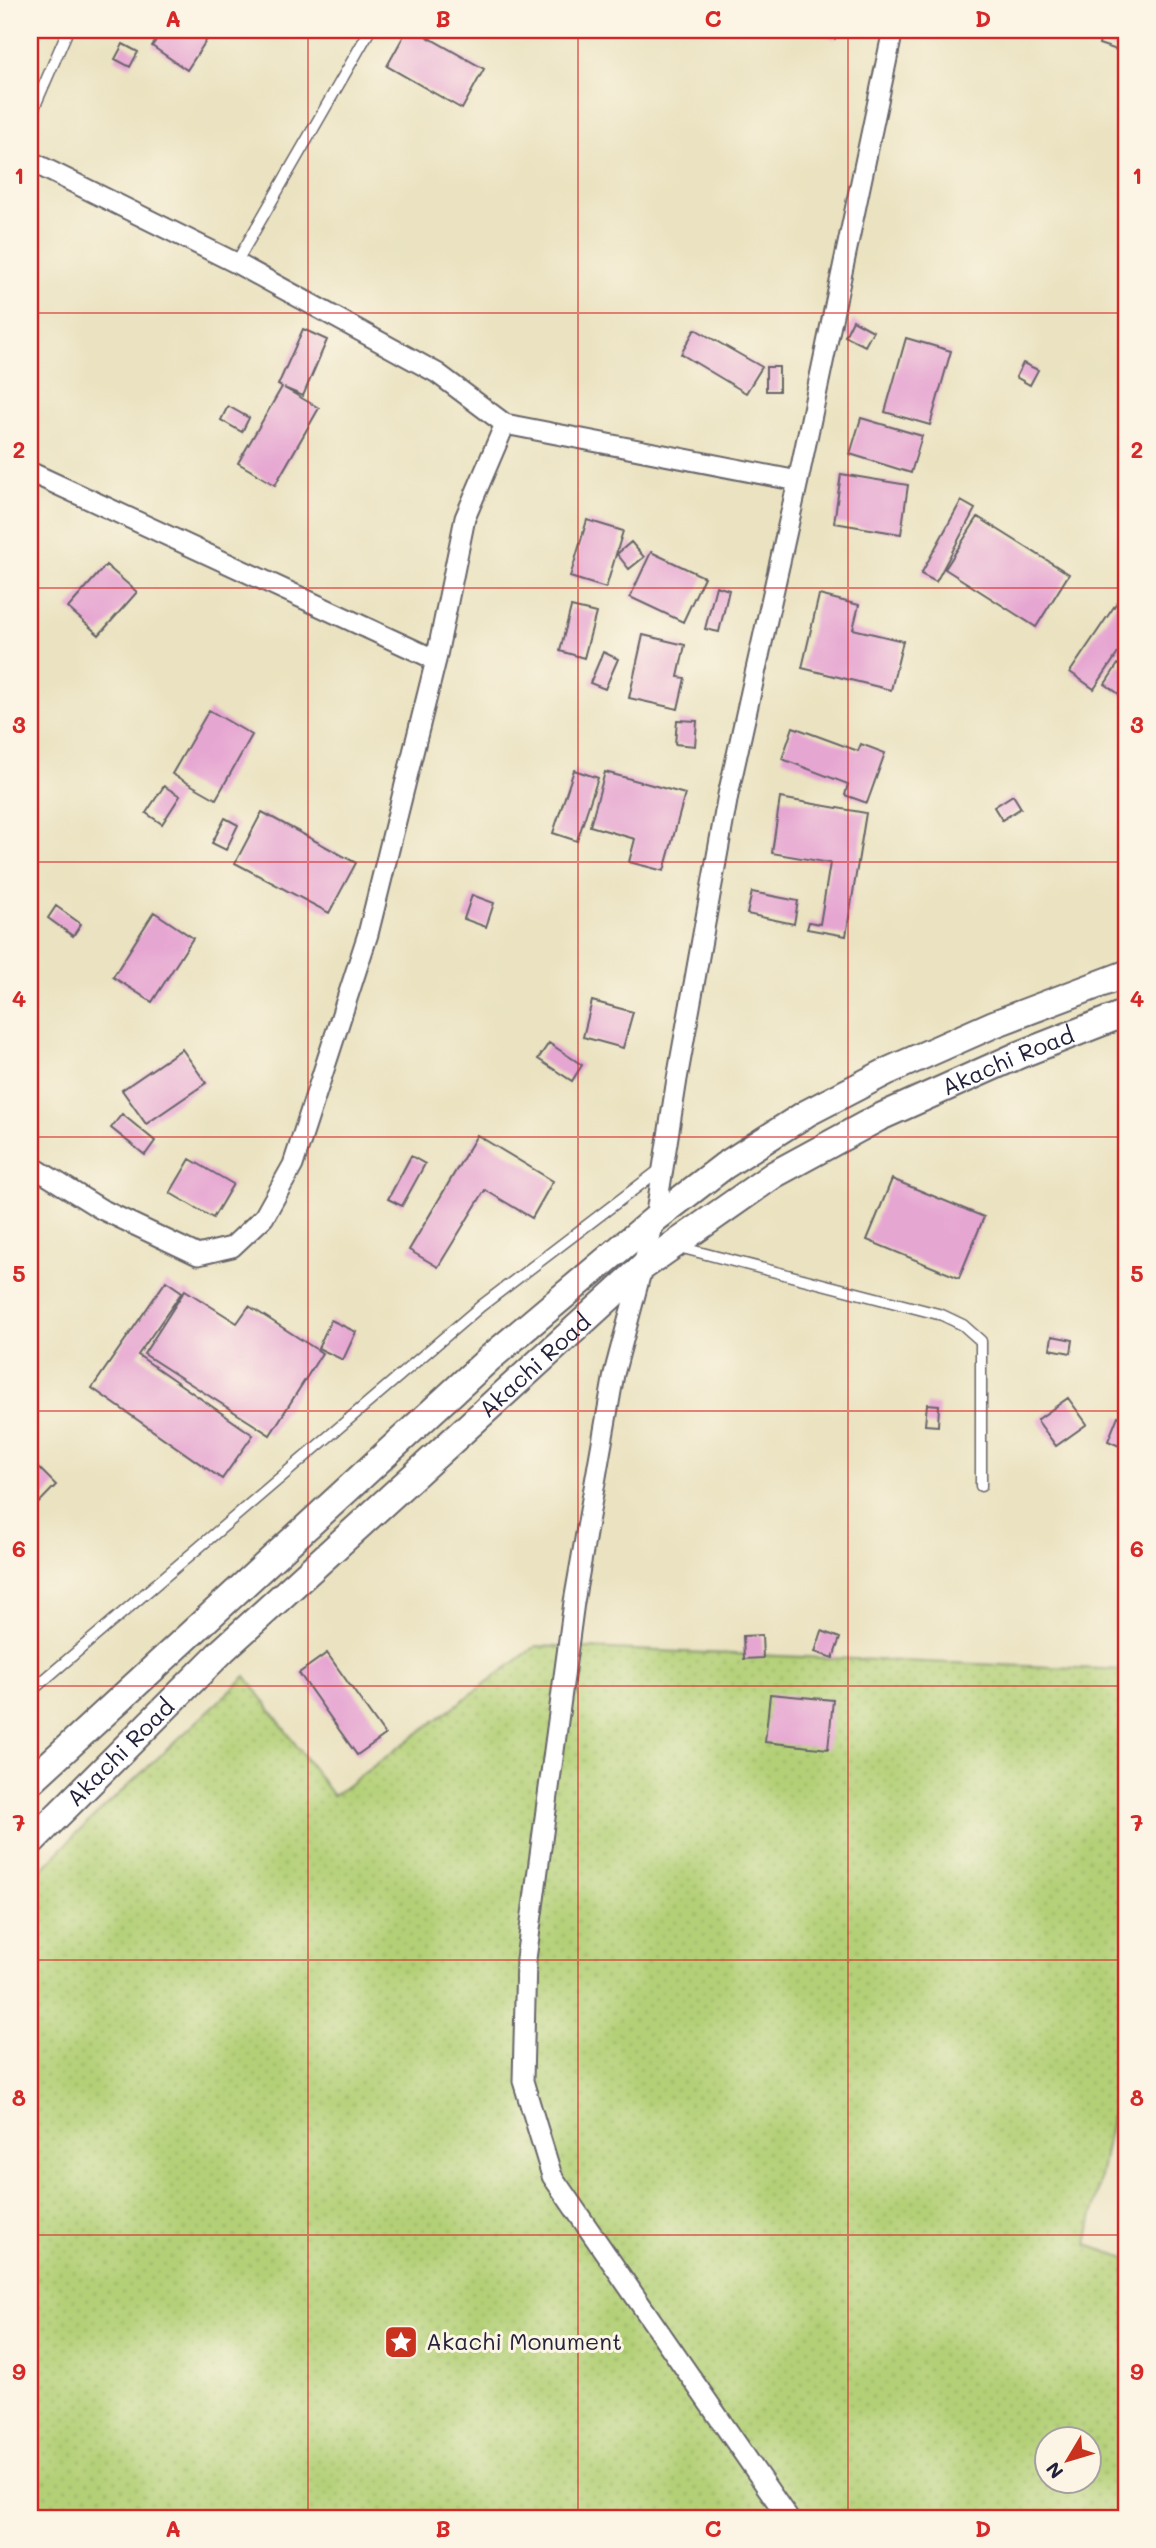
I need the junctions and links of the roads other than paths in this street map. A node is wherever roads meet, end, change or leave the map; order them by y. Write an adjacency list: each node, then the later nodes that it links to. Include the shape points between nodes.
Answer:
1 (68, 30): 4 (lane)
2 (370, 30): 6 (lane)
3 (893, 30): 9 (street)
4 (30, 117)
5 (30, 161): 6 (street)
6 (236, 263): 7 (street, via 437,373)
7 (505, 424): 9 (street); 10 (street, via 466,518)
8 (30, 472): 10 (street)
9 (798, 481): 14 (street, via 728,795)
10 (436, 660): 13 (street, via 368,934 293,1165 264,1217 232,1247 198,1255 101,1209)
11 (1126, 974): 15 (main road, Akachi Road, via 993,1024 807,1113 724,1166)
12 (1126, 1013): 16 (main road, Akachi Road, via 878,1118 775,1174)
13 (30, 1165)
14 (662, 1168): 15 (street); 19 (lane, via 481,1306)
15 (655, 1219): 17 (street); 20 (main road, Akachi Road, via 392,1446)
16 (671, 1245): 17 (main road, Akachi Road); 18 (lane, via 942,1315 963,1325 981,1341)
17 (644, 1265): 21 (main road, Akachi Road, via 223,1650); 22 (street, via 614,1374 574,1602 526,1959 523,2081 552,2176)
18 (981, 1486)
19 (30, 1692)
20 (30, 1782)
21 (30, 1843)
22 (788, 2518)

